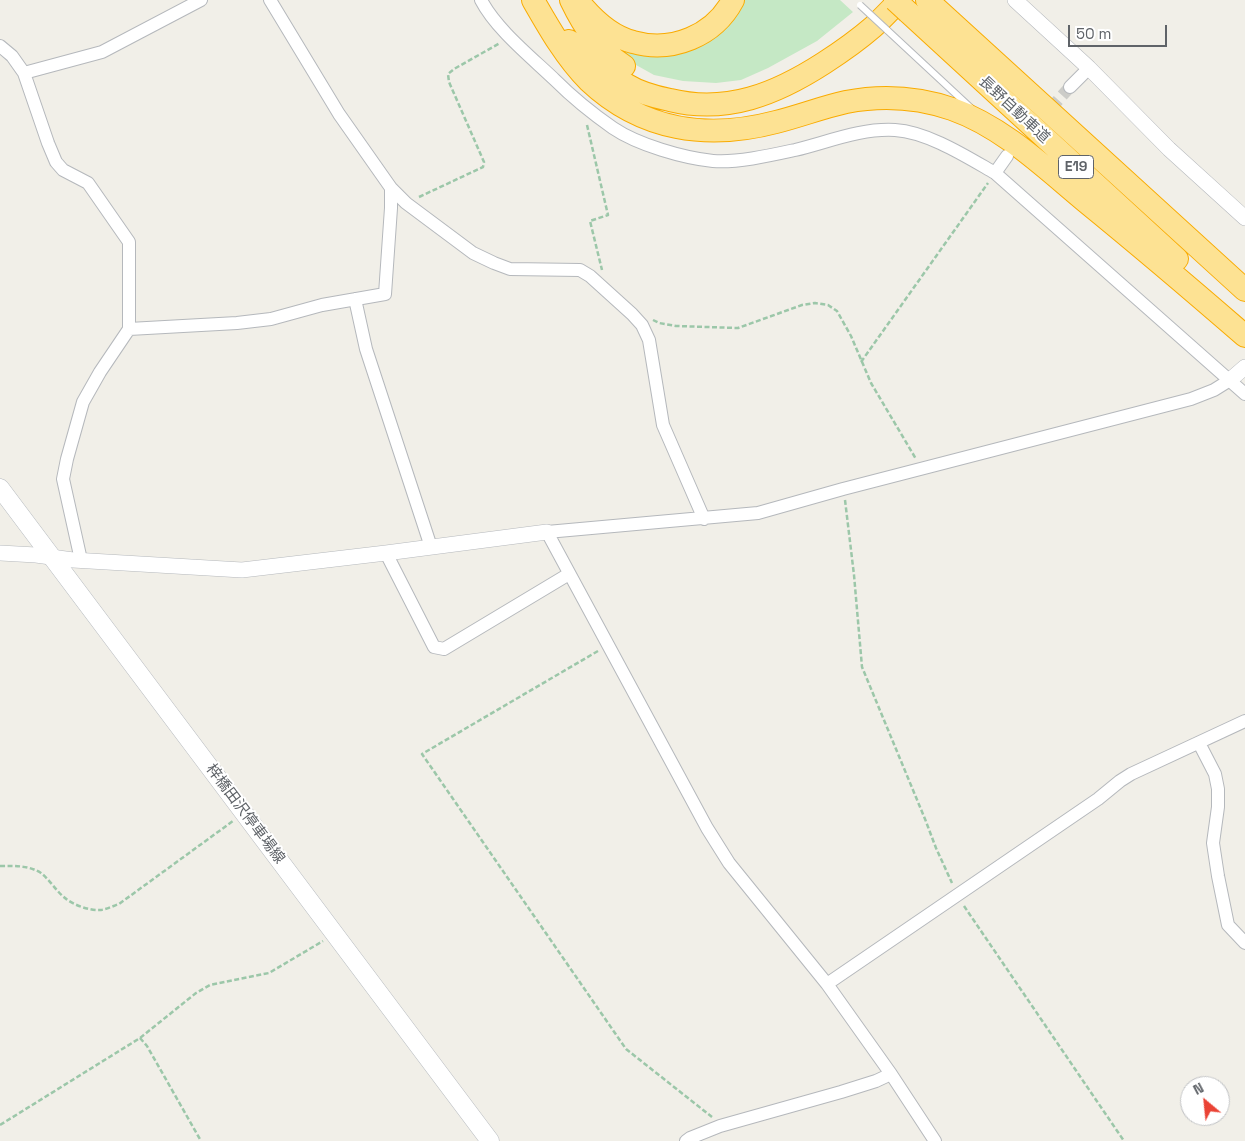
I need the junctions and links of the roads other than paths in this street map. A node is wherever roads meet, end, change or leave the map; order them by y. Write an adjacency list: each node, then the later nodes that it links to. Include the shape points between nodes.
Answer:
1 (200, 0): 15 (street, via 102,52)
2 (270, 0): 21 (street, via 339,114)
3 (481, 0): 20 (street, via 508,36 560,85 615,129 640,142 714,161 737,160 865,132 895,130 948,146)
4 (571, 0): 11 (highway, via 594,40 622,65 658,83 710,91 753,83 794,65 845,32)
5 (578, 0): 6 (highway, via 601,25 616,35 646,45 675,44 700,34 722,17)
6 (733, 0)
7 (927, 0): 17 (highway, 長野自動車道 / E19)
8 (943, 0): 17 (highway)
9 (1015, 0): 14 (street)
10 (534, 1): 12 (highway, via 568,40 627,85 655,97 696,105 730,104 779,88 842,51); 18 (highway, via 563,48 589,80 616,102 676,128 726,131 752,128 846,103 888,98 931,102)
11 (864, 2): 18 (lane, bridge, via 887,30 971,107)
12 (901, 4): 25 (highway, 長野自動車道 / E19)
13 (0, 46): 15 (street)
14 (1089, 68): 16 (street); 22 (street, via 1169,149)
15 (24, 73): 26 (street, via 56,162 63,170 88,183 129,242)
16 (1070, 87)
17 (1043, 106): 23 (highway, 長野自動車道 / E19)
18 (984, 124): 27 (highway, via 1040,164)
19 (1008, 156): 20 (street)
20 (995, 173): 29 (street)
21 (392, 188): 24 (street, via 385,294); 32 (street, via 406,203 474,253 510,269 580,270 632,314 649,340 663,425)
22 (1245, 218)
23 (1245, 290)
24 (355, 299): 26 (street, via 271,319); 34 (street, via 366,349)
25 (1245, 320)
26 (129, 329): 38 (street, via 83,402 67,459 63,479)
27 (1245, 336)
28 (1245, 367): 29 (street)
29 (1230, 380): 30 (street); 32 (street, via 1191,399 758,513)
30 (1245, 394)
31 (0, 488): 37 (main road, 梓橋田沢停車場線)
32 (704, 519): 33 (street)
33 (546, 532): 34 (street); 39 (street)
34 (431, 547): 36 (street)
35 (0, 553): 37 (street)
36 (386, 553): 38 (street, via 242,570); 39 (street, via 434,647 444,649)
37 (53, 557): 38 (street); 45 (main road, 梓橋田沢停車場線)
38 (81, 560)
39 (569, 574): 43 (street, via 729,863)
40 (1245, 720): 41 (street)
41 (1199, 743): 42 (street, via 1215,774 1218,789 1213,843 1228,925); 43 (street, via 1120,781)
42 (1245, 944)
43 (827, 984): 44 (street)
44 (891, 1074): 46 (street, via 841,1092 720,1126); 47 (street)
45 (490, 1141)
46 (686, 1141)
47 (935, 1141)

